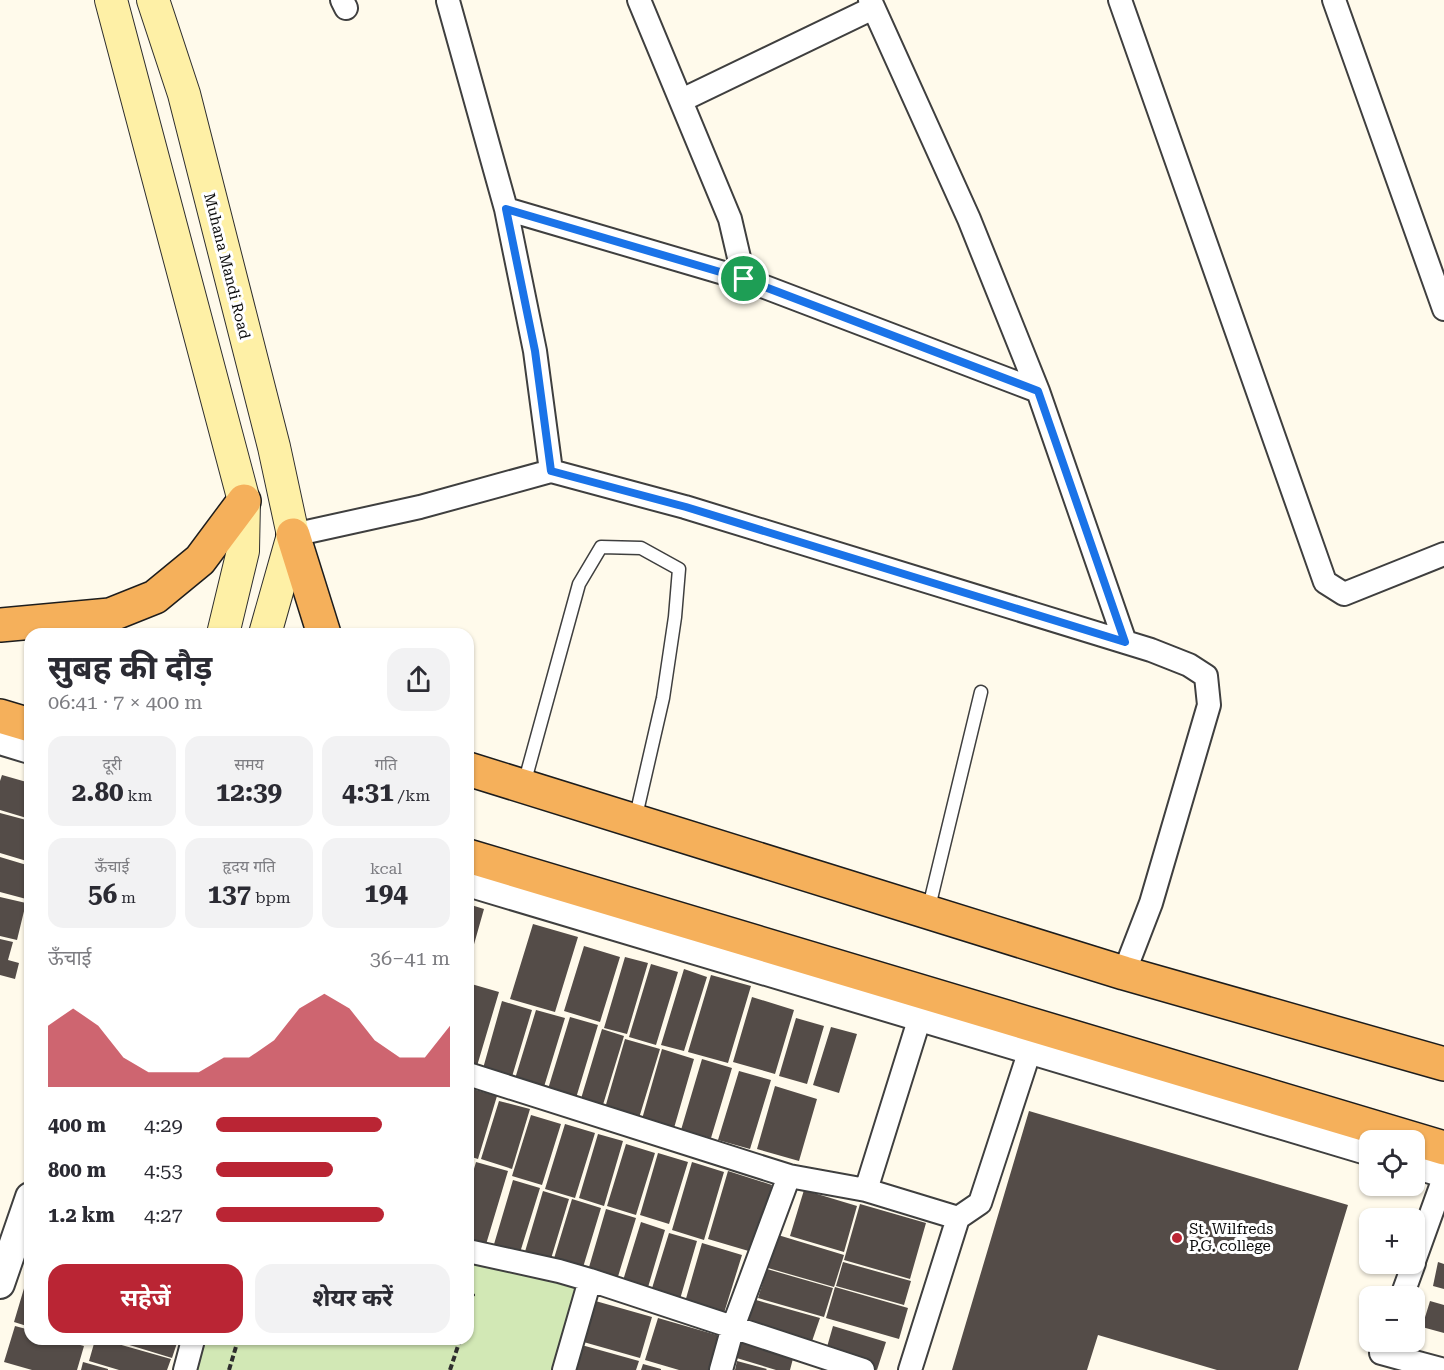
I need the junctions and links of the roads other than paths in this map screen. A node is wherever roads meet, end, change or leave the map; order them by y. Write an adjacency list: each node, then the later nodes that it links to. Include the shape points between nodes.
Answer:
1 (111, 0): 14 (main road)
2 (153, 0): 15 (main road, Muhana Mandi Road, via 184,94)
3 (639, 0): 8 (street)
4 (1120, 0): 16 (street, via 1325,582 1344,594)
5 (1334, 0): 11 (street)
6 (448, 1): 9 (street)
7 (872, 4): 8 (street); 12 (street, via 969,219)
8 (682, 100): 10 (street, via 730,219)
9 (506, 209): 10 (street); 13 (street, via 535,351)
10 (744, 279): 12 (street)
11 (1444, 309)
12 (1038, 391): 22 (street)
13 (551, 471): 15 (street, via 420,507); 22 (street, via 686,507)
14 (244, 501): 17 (highway, via 200,560 155,597 111,615); 18 (main road, via 243,551)
15 (293, 535): 19 (main road); 20 (highway)
16 (1444, 554)
17 (0, 626): 21 (highway)
18 (224, 628)
19 (267, 628)
20 (322, 628)
21 (24, 634)
22 (1125, 642): 34 (street, via 1189,665 1206,676 1209,705 1151,903)
23 (981, 692): 33 (lane)
24 (0, 716): 25 (highway)
25 (24, 723)
26 (0, 740): 27 (street)
27 (24, 747)
28 (474, 772): 29 (highway)
29 (524, 787): 30 (highway); 30 (lane, via 579,584 601,547 641,548 679,569 663,698)
30 (634, 821): 33 (highway)
31 (474, 858): 40 (highway)
32 (474, 884): 35 (street)
33 (928, 912): 34 (highway)
34 (1124, 973): 37 (highway)
35 (920, 1017): 36 (street); 45 (street)
36 (1030, 1050): 39 (street); 47 (street, via 980,1203)
37 (1444, 1064)
38 (474, 1076): 43 (street)
39 (1359, 1147)
40 (1444, 1148)
41 (1425, 1167): 42 (street)
42 (1444, 1173)
43 (789, 1176): 45 (street); 52 (street)
44 (1444, 1178): 48 (street)
45 (866, 1190): 47 (street)
46 (24, 1214): 50 (street)
47 (958, 1218): 59 (street)
48 (1425, 1231)
49 (474, 1252): 51 (street)
50 (1, 1278)
51 (590, 1280): 52 (street); 56 (street)
52 (733, 1326): 57 (street); 58 (street)
53 (192, 1345): 55 (street)
54 (1381, 1355): 60 (street)
55 (185, 1370)
56 (564, 1370)
57 (721, 1370)
58 (863, 1370)
59 (910, 1370)
60 (1444, 1370)

